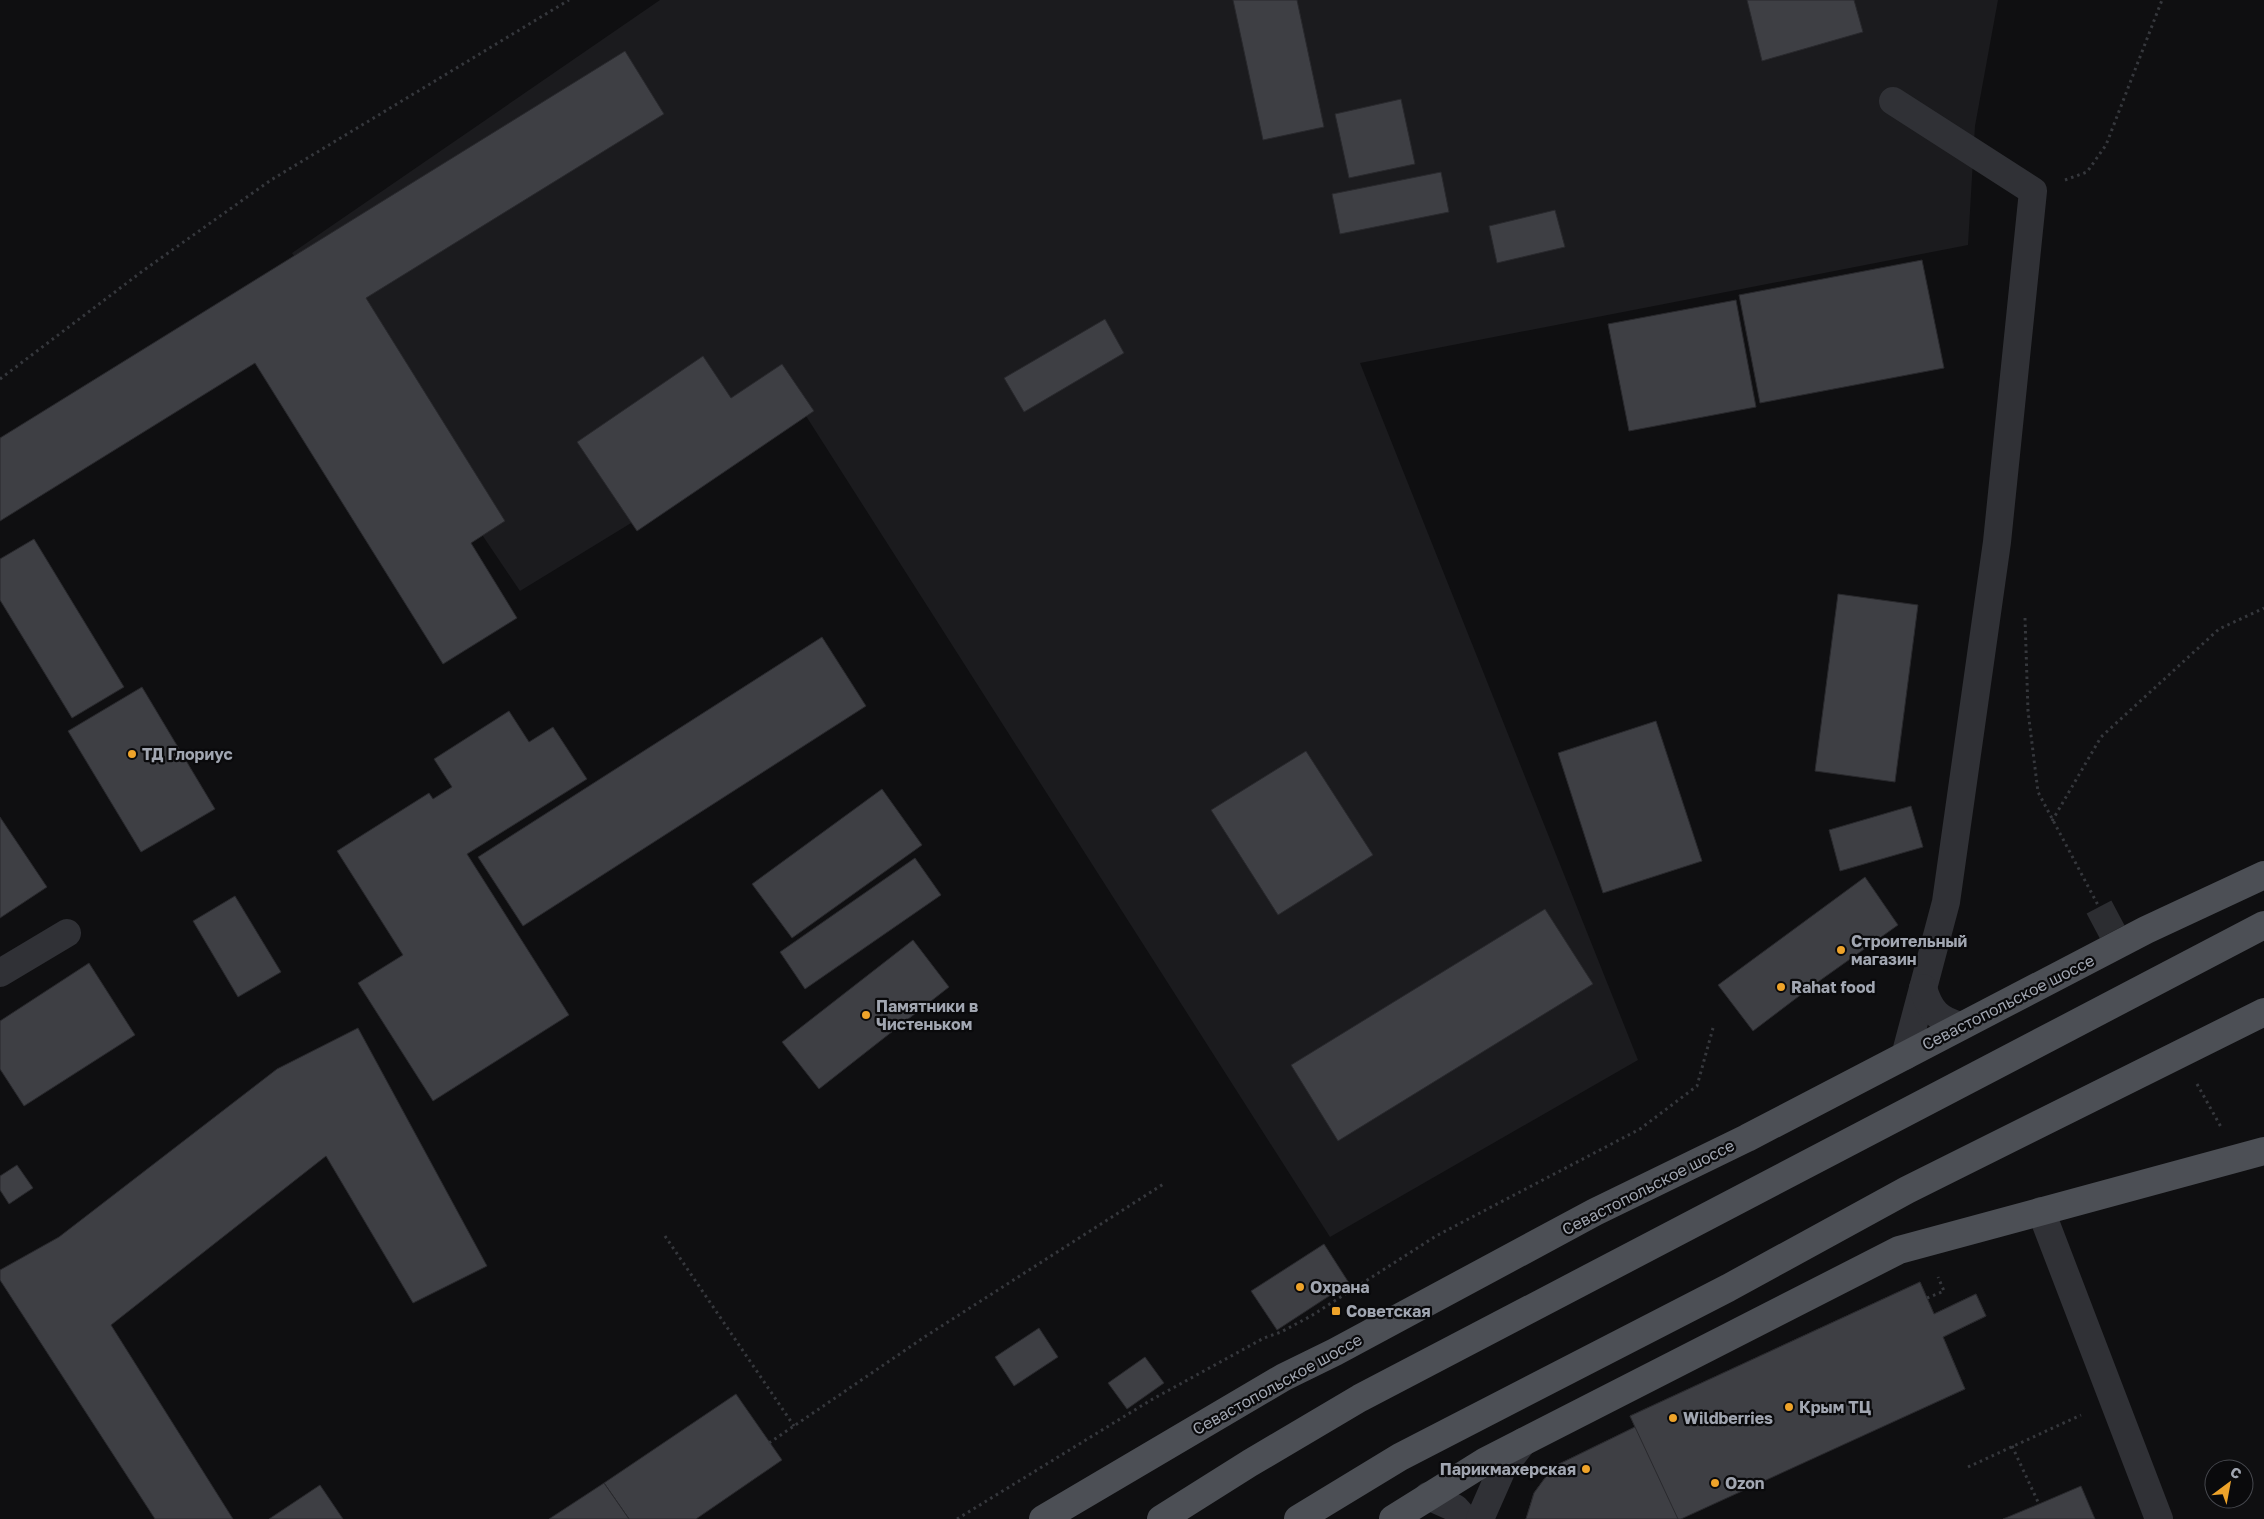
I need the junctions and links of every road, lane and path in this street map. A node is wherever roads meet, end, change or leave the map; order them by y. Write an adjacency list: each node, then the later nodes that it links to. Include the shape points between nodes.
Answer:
1 (569, 0): 5 (path, via 271,180 136,276)
2 (2162, 0): 4 (path, via 2101,152 2087,172)
3 (1893, 101): 4 (street)
4 (2033, 191): 14 (street, via 1997,542 1946,902)
5 (0, 379)
6 (2264, 608): 8 (path, via 2219,629 2101,737)
7 (2025, 612): 8 (path, via 2028,712 2038,792)
8 (2052, 821): 10 (path)
9 (2264, 875): 16 (main road, Севастопольское шоссе, via 2146,930)
10 (2099, 907)
11 (2264, 925): 36 (main road, via 1360,1398)
12 (67, 932): 13 (street)
13 (0, 973)
14 (1923, 988): 16 (street, via 1927,1003 1936,1014); 18 (street)
15 (2264, 1012): 37 (main road, via 1907,1190 1728,1288 1400,1457)
16 (1961, 1026): 18 (main road, Севастопольское шоссе)
17 (1712, 1028): 34 (path, via 1697,1086 1640,1130 1436,1236 1311,1316 1150,1400)
18 (1904, 1056): 35 (main road, Севастопольское шоссе, via 1595,1212 1284,1377)
19 (2264, 1151): 21 (main road)
20 (1166, 1183): 26 (path, via 926,1336)
21 (2041, 1212): 25 (street); 27 (main road, via 1899,1250)
22 (665, 1236): 26 (path)
23 (1936, 1274): 24 (path, via 1944,1291)
24 (1927, 1298)
25 (2114, 1401): 29 (path); 42 (street)
26 (794, 1426): 28 (path)
27 (1523, 1442): 31 (main road); 41 (street, via 1502,1469)
28 (770, 1443)
29 (2012, 1446): 30 (path); 33 (path)
30 (1968, 1466)
31 (1471, 1470): 32 (main road); 40 (street)
32 (1428, 1496): 38 (main road); 39 (street, via 1455,1508)
33 (2039, 1504)
34 (957, 1519)
35 (1043, 1519)
36 (1161, 1519)
37 (1298, 1519)
38 (1393, 1519)
39 (1465, 1519)
40 (1475, 1519)
41 (1480, 1519)
42 (2159, 1519)

